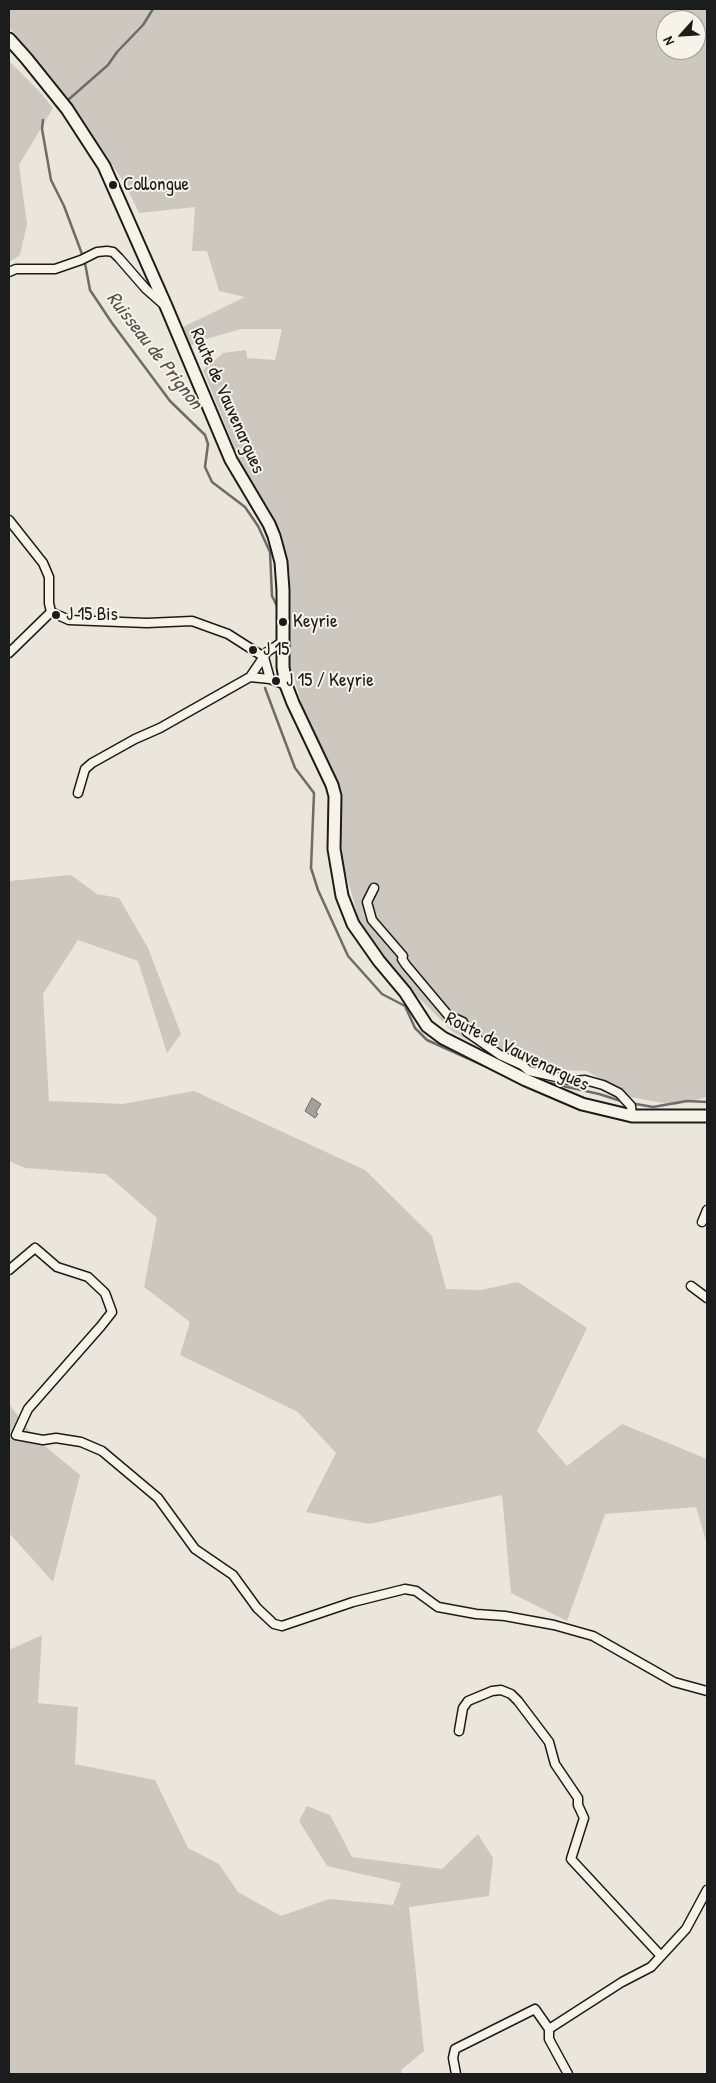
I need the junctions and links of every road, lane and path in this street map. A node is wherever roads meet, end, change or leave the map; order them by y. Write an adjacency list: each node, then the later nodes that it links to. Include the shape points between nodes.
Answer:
1 (9, 39): 3 (main road, Route de Vauvenargues, via 67,109 95,152 113,185)
2 (9, 272): 3 (street, via 16,269 56,269 106,250 113,252 134,276)
3 (151, 283): 6 (main road, Route de Vauvenargues, via 166,306 231,460 274,536 281,562)
4 (9, 520): 5 (street, via 43,563 49,577)
5 (51, 612): 7 (street); 8 (street, via 69,620 192,621 228,634)
6 (282, 642): 8 (street); 11 (main road, Route de Vauvenargues)
7 (9, 653)
8 (264, 657): 9 (street); 10 (street)
9 (250, 677): 10 (street); 12 (street, via 92,763 85,769)
10 (270, 679): 11 (street)
11 (286, 685): 14 (main road, Route de Vauvenargues, via 332,785 335,796 334,849 342,896 353,924 434,1033)
12 (78, 793)
13 (374, 888): 14 (street, via 367,902 372,920 403,956 406,965 448,1015 463,1022 467,1032 500,1054 522,1064)
14 (527, 1075): 16 (main road, Route de Vauvenargues, via 582,1104); 16 (street, via 585,1080 603,1085 619,1093 631,1106)
15 (707, 1110): 17 (main road, Route de Vauvenargues)
16 (632, 1116): 17 (main road, Route de Vauvenargues)
17 (668, 1116): 18 (main road, Route de Vauvenargues)
18 (707, 1116)
19 (707, 1210): 20 (street)
20 (702, 1222)
21 (9, 1270): 24 (street, via 35,1248 57,1267 88,1277 105,1293 112,1312 28,1409 16,1435 81,1442 102,1451 158,1498 195,1549 233,1575 257,1608 274,1624 282,1626 353,1602 405,1589 416,1591 438,1607 534,1621 593,1636 674,1682)
22 (691, 1286): 23 (street)
23 (707, 1298)
24 (707, 1691)
25 (459, 1731): 27 (street, via 463,1708 468,1701 501,1690 518,1701 548,1742 555,1764 578,1798 584,1818 571,1859)
26 (707, 1890): 27 (street, via 686,1930)
27 (662, 1956): 28 (street, via 651,1967)
28 (549, 2029): 29 (street, via 535,2009 455,2049); 30 (street, via 549,2039)
29 (456, 2074)
30 (568, 2074)

